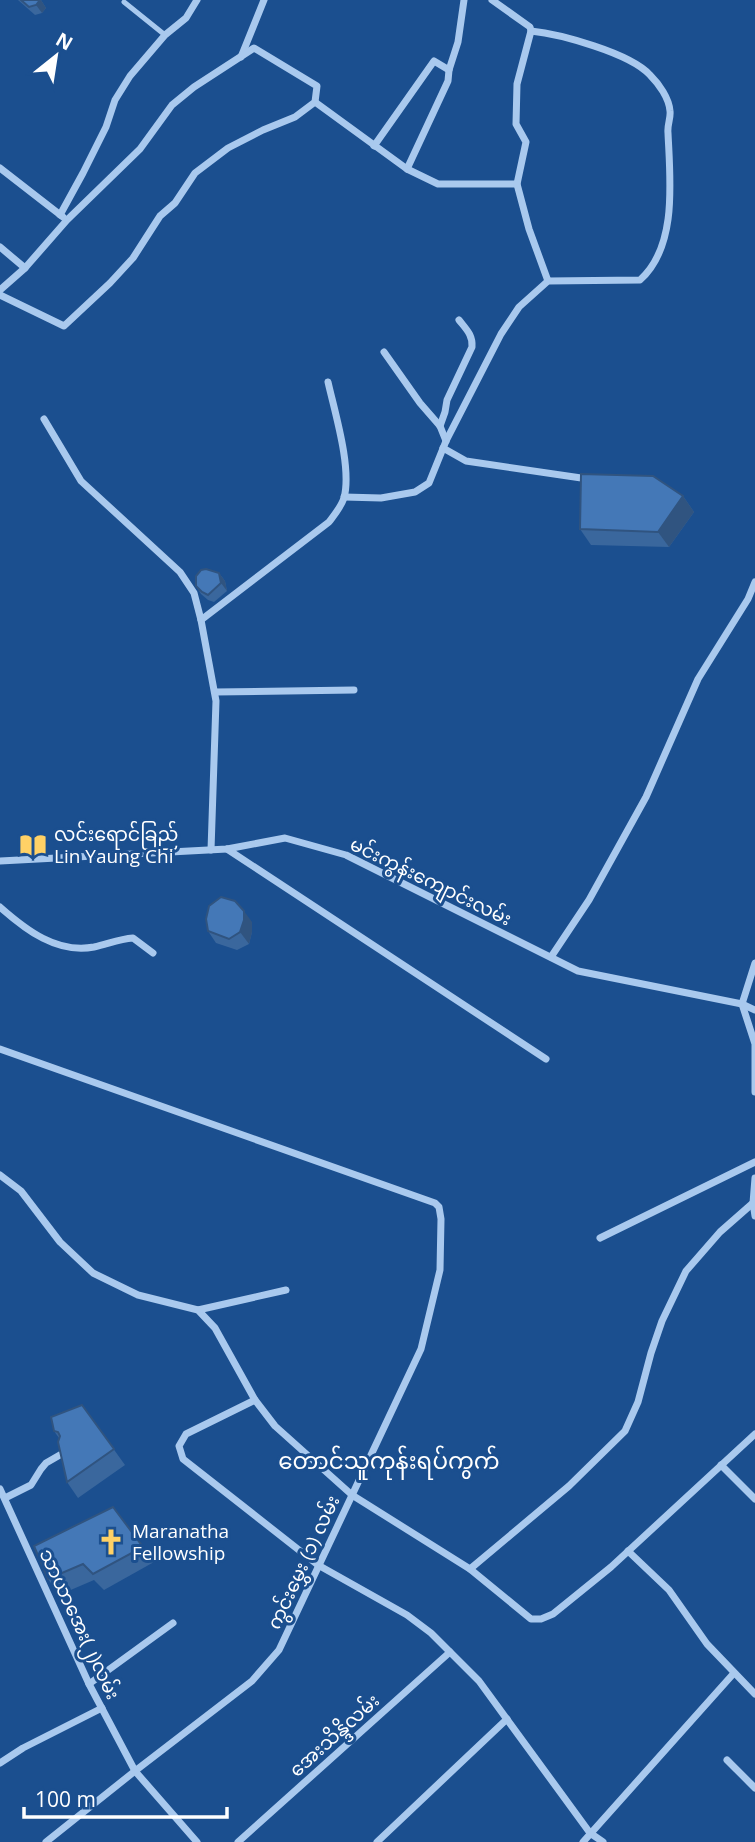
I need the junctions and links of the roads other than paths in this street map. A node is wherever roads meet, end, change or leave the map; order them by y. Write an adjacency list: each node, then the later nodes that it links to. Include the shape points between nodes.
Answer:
1 (197, 0): 7 (street, via 186,18)
2 (264, 0): 8 (street)
3 (464, 0): 9 (street)
4 (492, 0): 6 (street)
5 (124, 2): 7 (lane)
6 (531, 32): 14 (street, via 517,84 516,124 526,142); 18 (street, via 605,49 647,71 665,95 670,112 670,200 662,244 649,272 640,280)
7 (165, 35): 15 (street, via 115,100)
8 (240, 57): 10 (street, via 254,48 317,86); 15 (street, via 172,105 140,149)
9 (449, 70): 11 (street, via 435,61); 13 (street, via 440,101)
10 (315, 102): 11 (street); 19 (street, via 295,117 228,148 195,173 133,258 64,326)
11 (374, 146): 13 (street)
12 (0, 168): 15 (street)
13 (407, 169): 14 (street, via 438,184)
14 (517, 184): 18 (street)
15 (64, 217): 17 (street)
16 (0, 247): 17 (street)
17 (25, 268): 19 (street)
18 (548, 281): 25 (street, via 519,307 501,334)
19 (0, 292)
20 (459, 320): 24 (street, via 471,335 472,347)
21 (384, 352): 24 (street)
22 (328, 382): 27 (street, via 345,462)
23 (44, 419): 29 (street, via 81,481 180,572 194,593)
24 (440, 426): 25 (street)
25 (444, 444): 26 (street, via 466,461); 27 (street, via 429,483 415,492 381,498)
26 (592, 479)
27 (344, 497): 29 (street, via 329,522)
28 (755, 582): 37 (street, via 698,679 646,797 589,900)
29 (201, 620): 31 (street)
30 (354, 690): 31 (street)
31 (215, 692): 33 (street)
32 (227, 849): 33 (street, မင်းကွန်းကျောင်းလမ်း); 37 (street, မင်းကွန်းကျောင်းလမ်း, via 285,838 346,855); 42 (street)
33 (211, 850): 34 (street, မင်းကွန်းကျောင်းလမ်း)
34 (0, 860)
35 (0, 907): 36 (street, via 42,938 65,947 93,947 132,938)
36 (153, 953)
37 (551, 957): 39 (street, မင်းကွန်းကျောင်းလမ်း, via 579,971)
38 (755, 963): 39 (street)
39 (742, 1004): 40 (street, မင်းကွန်းကျောင်းလမ်း); 43 (street, via 755,1044)
40 (755, 1010)
41 (0, 1049): 57 (street, ကွင်းမွှေး (၁) လမ်း, via 439,1207 440,1270 421,1349)
42 (546, 1059)
43 (755, 1093)
44 (755, 1162): 49 (street)
45 (0, 1175): 51 (street, via 22,1191 60,1242 93,1273 138,1295)
46 (755, 1178): 47 (street)
47 (753, 1203): 48 (street); 62 (street, via 686,1271 662,1321 625,1431 569,1486)
48 (755, 1216)
49 (600, 1238)
50 (286, 1290): 51 (street)
51 (198, 1310): 52 (street, via 215,1328)
52 (255, 1400): 57 (street, via 275,1426); 61 (street, via 186,1434 179,1446 183,1459)
53 (755, 1434): 55 (street)
54 (65, 1452): 58 (street, via 46,1463 31,1485)
55 (721, 1465): 59 (street); 60 (street)
56 (0, 1489): 58 (street, သာယာအေး(၂)လမ်း)
57 (352, 1495): 61 (street, ကွင်းမွှေး (၁) လမ်း); 62 (street)
58 (5, 1498): 66 (street, သာယာအေး(၂)လမ်း)
59 (755, 1499)
60 (628, 1551): 62 (street, via 541,1619 531,1619); 65 (street, via 669,1590 706,1644)
61 (317, 1565): 64 (street, via 407,1615); 72 (street, ကွင်းမွှေး (၁) လမ်း, via 279,1650 252,1681)
62 (470, 1569)
63 (173, 1623): 66 (street)
64 (450, 1651): 69 (street); 77 (street, အေးသိန္ဒိလမ်း)
65 (734, 1674): 67 (street); 74 (street)
66 (89, 1684): 68 (street, သာယာအေး(၂)လမ်း)
67 (755, 1694)
68 (102, 1708): 71 (street); 72 (street, သာယာအေး(၂)လမ်း)
69 (507, 1719): 74 (street); 78 (street)
70 (727, 1760): 73 (street)
71 (0, 1763)
72 (135, 1771): 75 (street, ကွင်းမွှေး (၁) လမ်း); 76 (street, သာယာအေး(၂)လမ်း)
73 (755, 1788)
74 (590, 1833): 79 (street); 80 (street)
75 (46, 1842)
76 (197, 1842)
77 (238, 1842)
78 (377, 1842)
79 (583, 1842)
80 (603, 1842)

